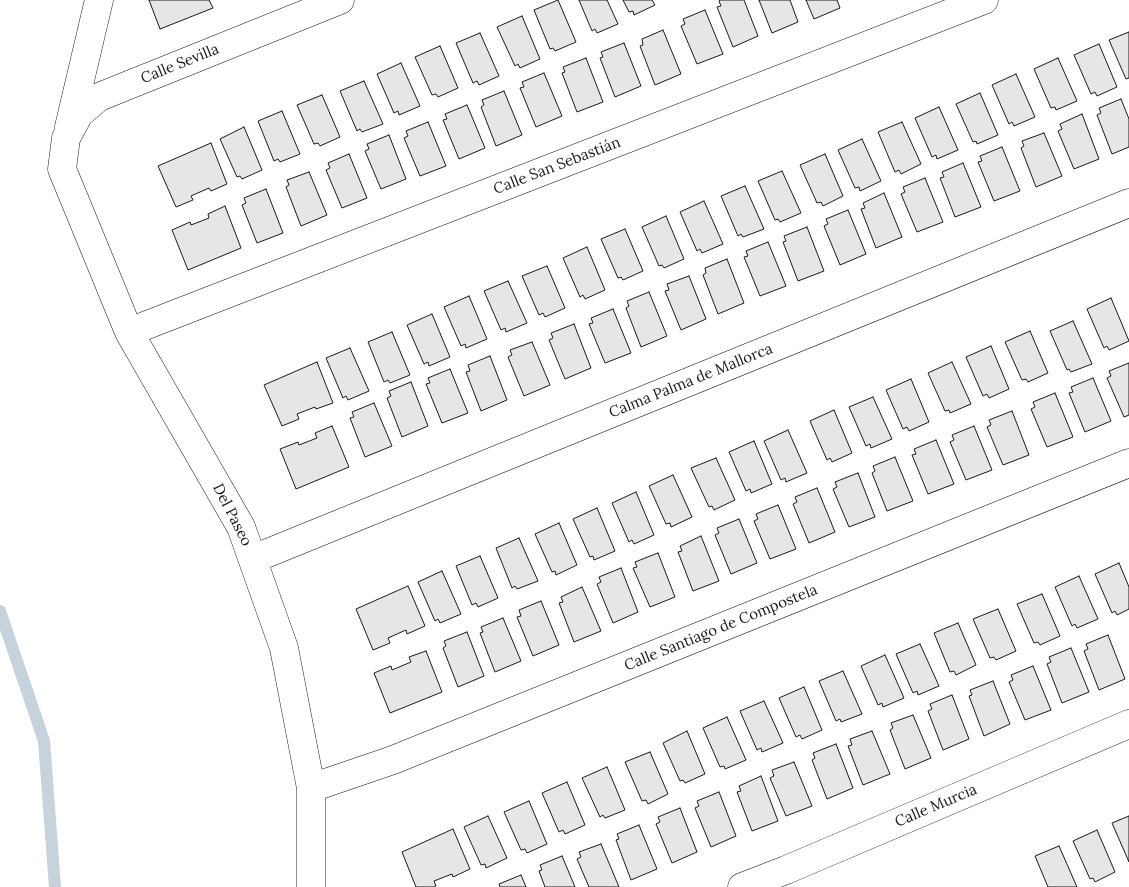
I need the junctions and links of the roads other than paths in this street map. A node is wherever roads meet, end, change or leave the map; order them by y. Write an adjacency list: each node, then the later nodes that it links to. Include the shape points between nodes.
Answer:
1 (99, 0): 4 (street)
2 (340, 0): 4 (street, Calle Sevilla, via 99,97 79,114)
3 (984, 0): 7 (street, Calle San Sebastián)
4 (66, 138): 5 (street, Calle Sevilla)
5 (62, 169): 7 (street, Del Paseo)
6 (1129, 203): 9 (street, Calma Palma de Mallorca)
7 (129, 332): 9 (street, Del Paseo, via 241,527)
8 (1129, 463): 11 (street, Calle Santiago de Compostela, via 393,760)
9 (253, 559): 11 (street, Del Paseo, via 284,648)
10 (1129, 724): 12 (street, Calle Murcia)
11 (311, 788): 13 (street, Del Paseo)
12 (790, 878): 14 (street, Calle Murcia)
13 (311, 887)
14 (742, 887)

